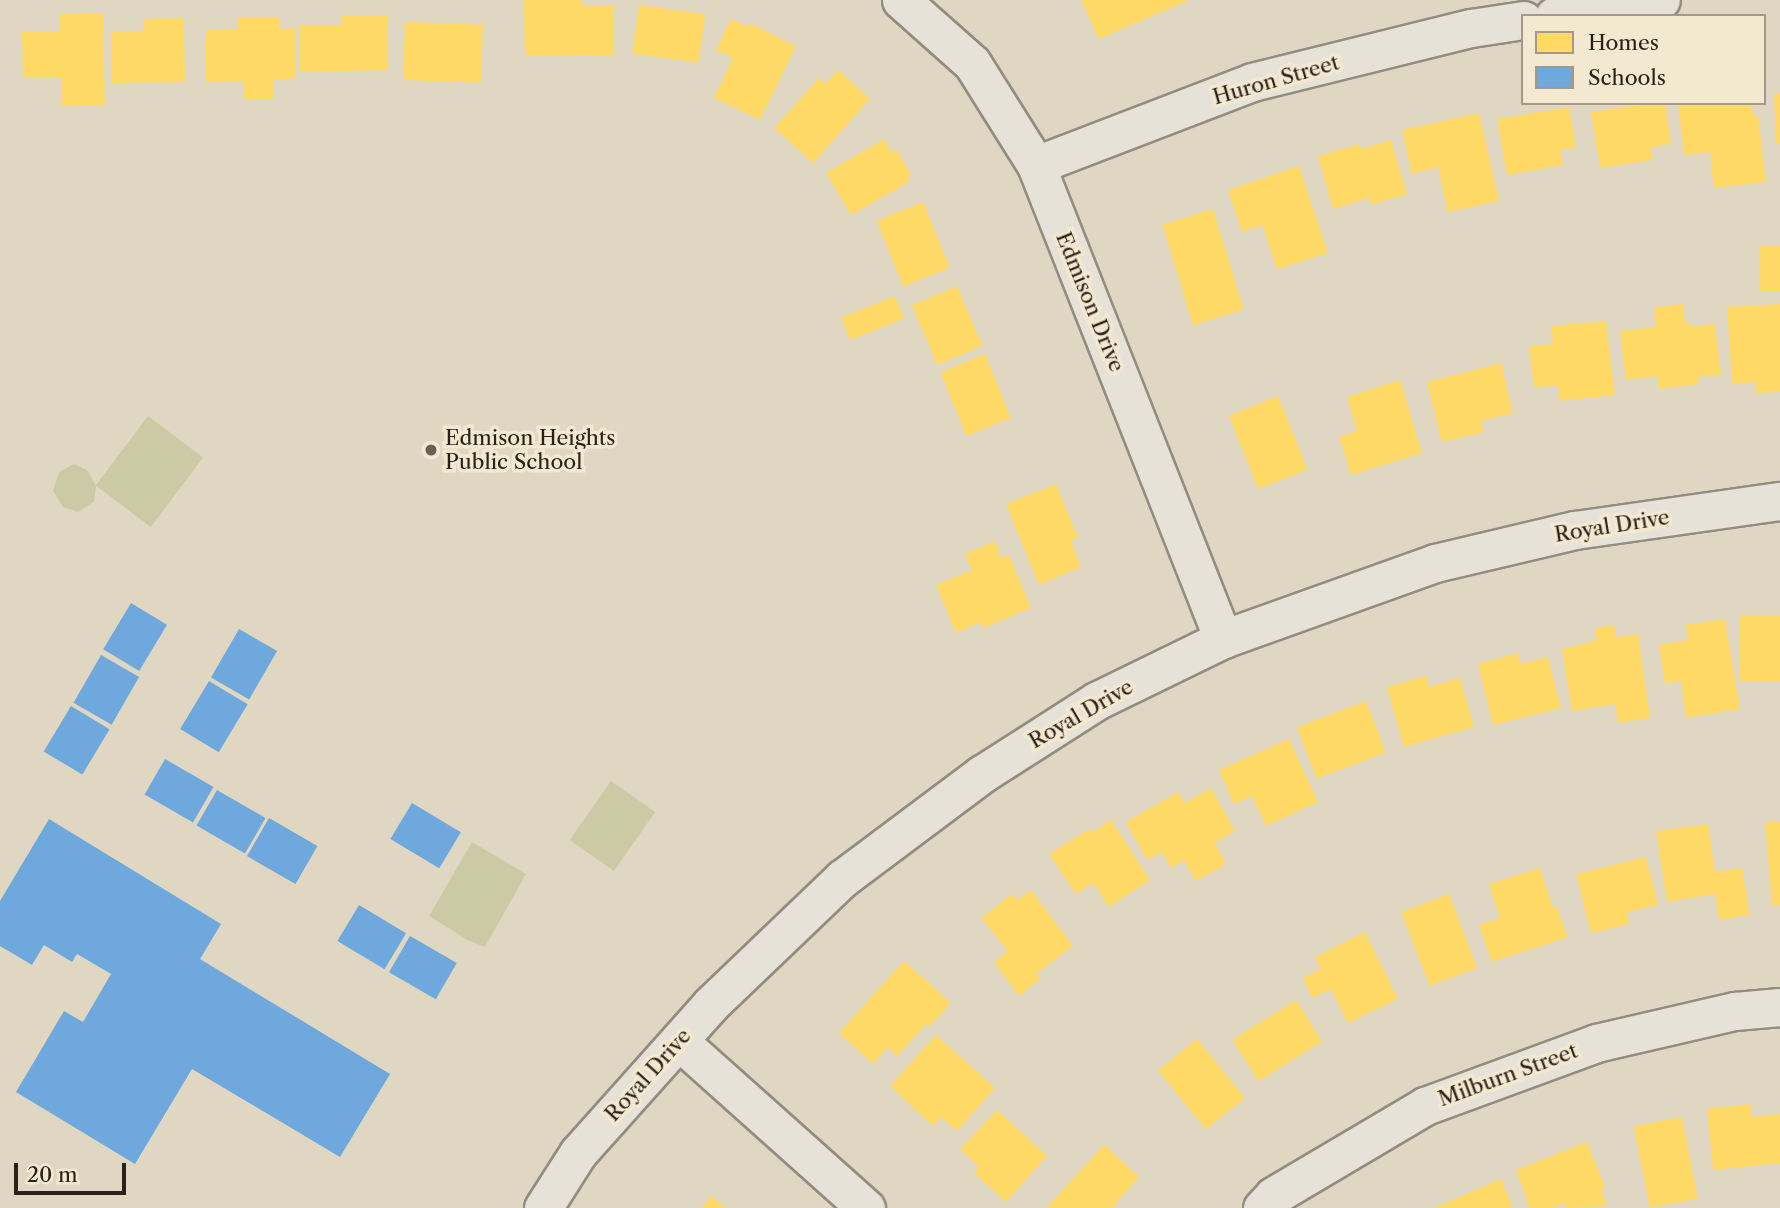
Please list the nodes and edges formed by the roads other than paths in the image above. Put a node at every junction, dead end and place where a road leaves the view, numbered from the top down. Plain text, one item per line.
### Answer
1 (901, 0) edge
2 (1661, 0) edge
3 (1567, 14) edge
4 (1521, 20) edge
5 (1036, 165) junction
6 (1780, 501) edge
7 (1223, 639) junction
8 (1780, 1007) edge
9 (679, 1041) junction
10 (543, 1208) edge
11 (866, 1208) edge
12 (1262, 1208) edge

1 - 5 street, Edmison Drive
2 - 3 street
4 - 5 street, Huron Street
5 - 7 street, Edmison Drive
6 - 7 street, Royal Drive
7 - 9 street, Royal Drive
8 - 12 street, Milburn Street
9 - 10 street, Royal Drive
9 - 11 street

